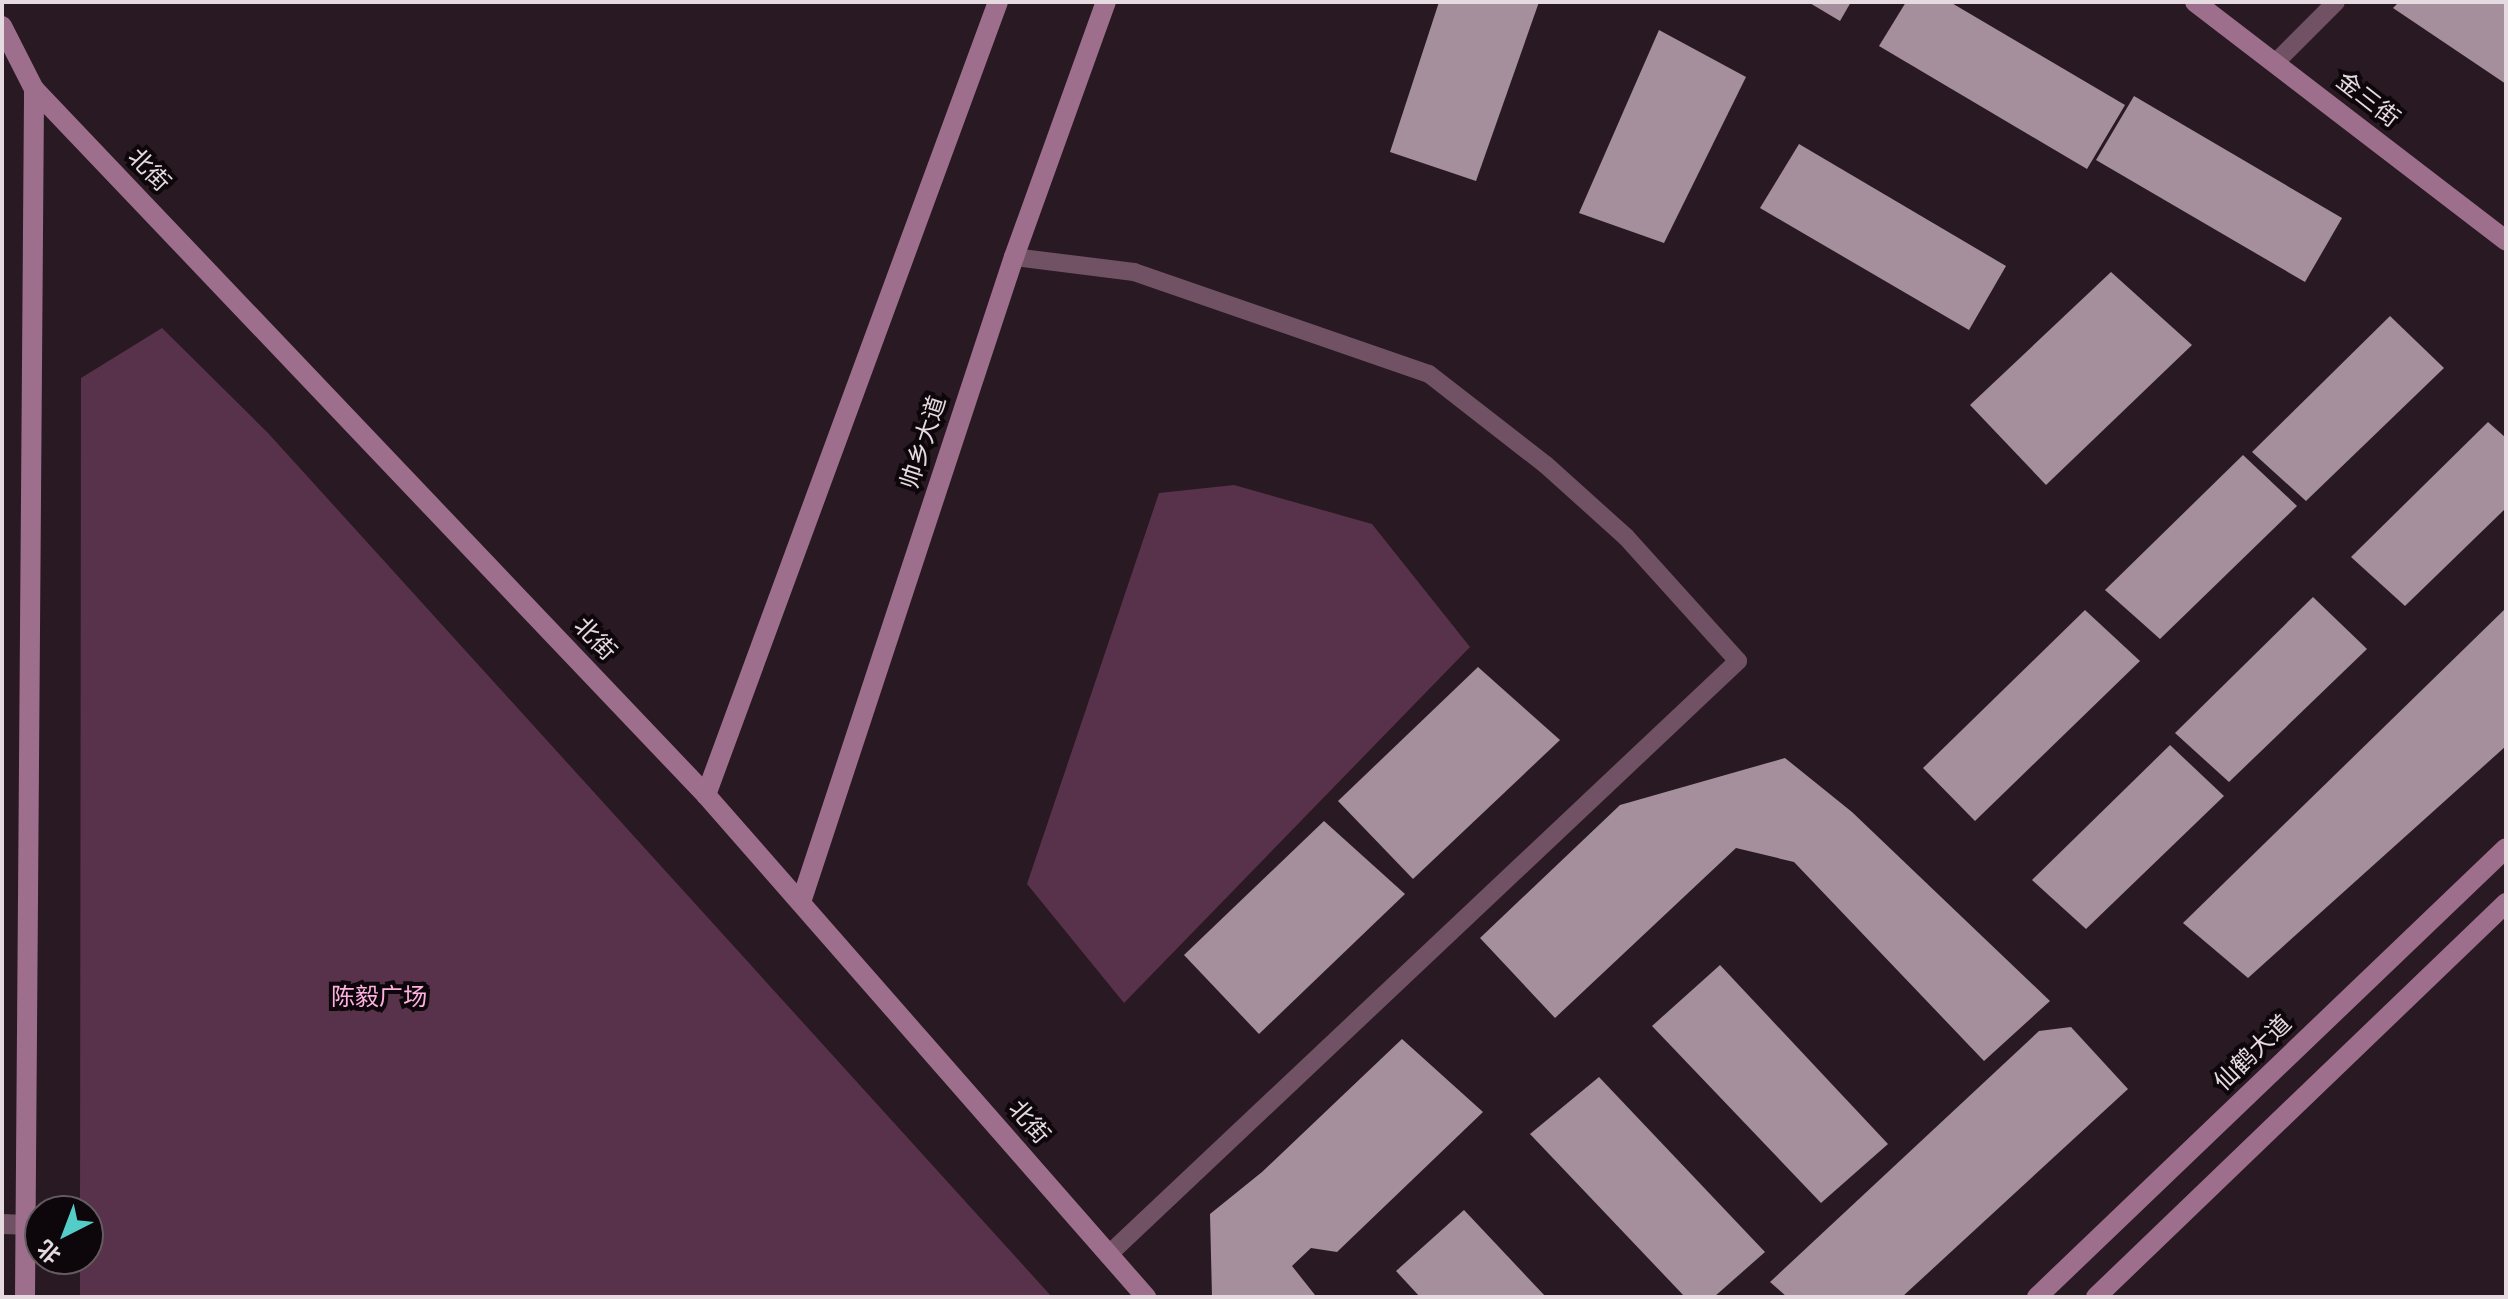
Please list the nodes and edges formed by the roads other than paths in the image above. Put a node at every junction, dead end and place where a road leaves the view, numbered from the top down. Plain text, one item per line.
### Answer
1 (998, 2) edge
2 (1106, 2) edge
3 (2195, 2) edge
4 (2336, 2) edge
5 (2, 26) edge
6 (2275, 63) junction
7 (34, 89) junction
8 (2506, 241) edge
9 (1014, 257) junction
10 (706, 795) junction
11 (2506, 848) edge
12 (801, 902) junction
13 (2506, 903) edge
14 (27, 1195) edge
15 (2, 1224) edge
16 (24, 1225) edge
17 (1108, 1255) junction
18 (26, 1275) edge
19 (25, 1297) edge
20 (1146, 1297) edge
21 (2037, 1297) edge
22 (2096, 1297) edge

1 - 10 main road
2 - 9 main road, 帅乡大道
3 - 6 main road, 金三街
4 - 6 lane
5 - 7 main road, 北街
6 - 8 main road, 金三街
7 - 10 main road, 北街
7 - 14 main road
9 - 12 main road, 帅乡大道
9 - 17 lane
10 - 12 main road, 北街
11 - 21 main road, 仙鹤大道
12 - 17 main road, 北街
13 - 22 main road
15 - 16 street
17 - 20 main road, 北街
18 - 19 main road

